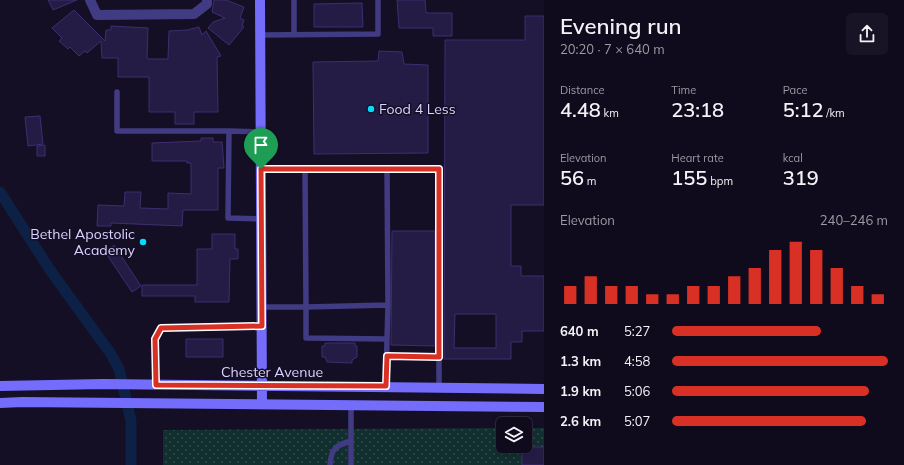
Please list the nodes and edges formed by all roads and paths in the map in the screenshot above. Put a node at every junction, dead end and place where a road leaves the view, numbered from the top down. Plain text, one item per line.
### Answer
1 (90, 0) edge
2 (207, 0) edge
3 (260, 0) edge
4 (294, 0) edge
5 (378, 0) edge
6 (294, 35) junction
7 (260, 36) junction
8 (117, 92) dead end
9 (229, 131) junction
10 (261, 132) junction
11 (261, 169) junction
12 (305, 169) junction
13 (387, 169) junction
14 (261, 219) junction
15 (388, 305) junction
16 (306, 306) junction
17 (262, 307) junction
18 (262, 326) junction
19 (387, 339) junction
20 (387, 356) junction
21 (439, 357) junction
22 (154, 385) junction
23 (0, 386) edge
24 (262, 386) junction
25 (386, 386) junction
26 (439, 387) junction
27 (544, 389) edge
28 (0, 404) edge
29 (262, 404) junction
30 (351, 405) junction
31 (544, 407) edge
32 (351, 441) junction
33 (330, 465) edge
34 (350, 465) edge

1 - 2 street
3 - 7 main road
4 - 6 lane
5 - 6 lane
6 - 7 lane
7 - 10 main road
8 - 9 lane
9 - 10 lane
9 - 14 lane
10 - 11 main road
11 - 12 lane
11 - 14 main road
12 - 13 lane
12 - 16 lane
13 - 15 lane
13 - 21 lane
14 - 17 main road
15 - 16 lane
15 - 19 lane
16 - 17 lane
16 - 19 lane
17 - 18 main road
18 - 22 lane
18 - 24 main road
19 - 20 lane
20 - 21 lane
20 - 25 lane
21 - 26 lane
22 - 23 main road, Chester Avenue
22 - 24 main road, Chester Avenue
24 - 25 main road, Chester Avenue
24 - 29 main road
25 - 26 main road, Chester Avenue
26 - 27 main road, Chester Avenue
28 - 29 main road
29 - 30 main road
30 - 31 main road
30 - 32 lane
32 - 33 lane
32 - 34 lane

